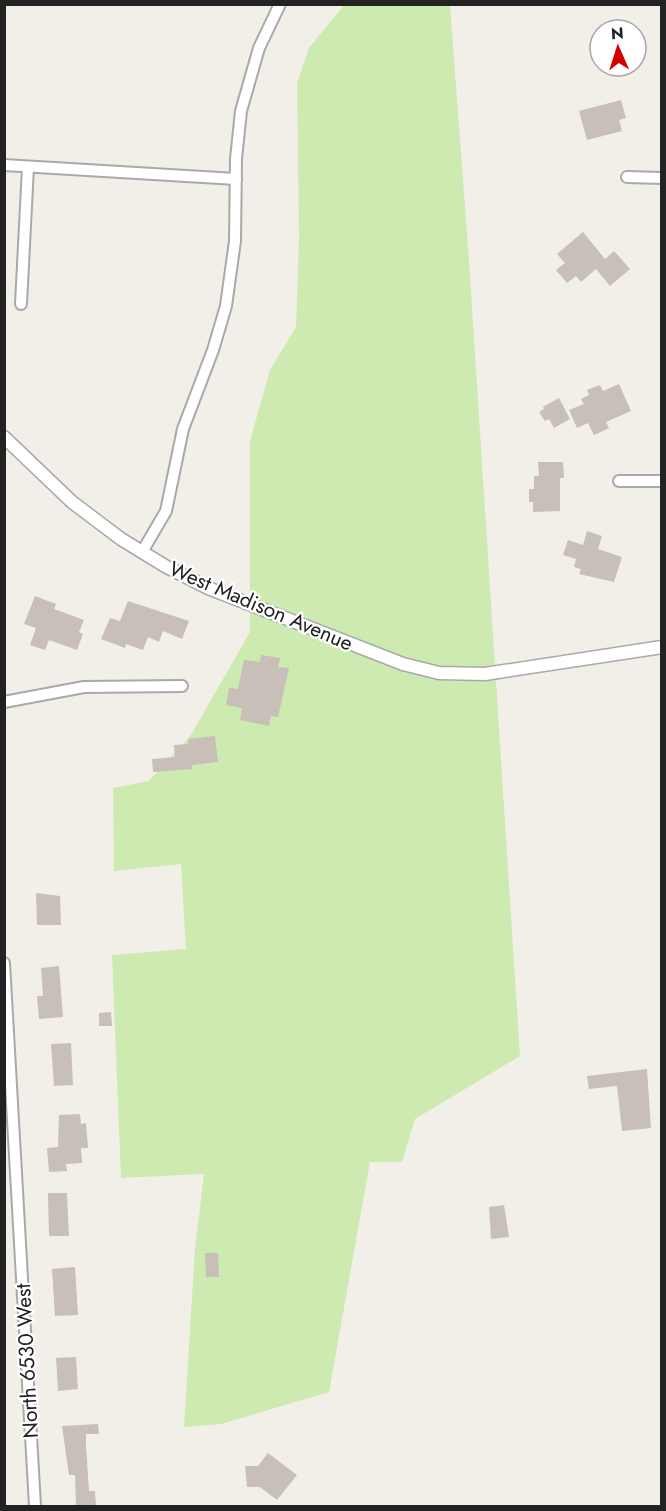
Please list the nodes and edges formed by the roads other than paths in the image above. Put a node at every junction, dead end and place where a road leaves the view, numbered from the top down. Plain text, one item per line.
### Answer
1 (280, 4) edge
2 (4, 165) edge
3 (28, 167) junction
4 (627, 177) dead end
5 (662, 178) edge
6 (236, 179) junction
7 (21, 304) dead end
8 (4, 437) edge
9 (619, 481) dead end
10 (662, 481) edge
11 (142, 552) junction
12 (662, 646) edge
13 (182, 686) dead end
14 (4, 702) edge
15 (4, 963) edge
16 (35, 1506) edge

1 - 6 street
2 - 3 street
3 - 6 street
3 - 7 street
4 - 5 street
6 - 11 street
8 - 11 street, West Madison Avenue
9 - 10 street
11 - 12 street, West Madison Avenue
13 - 14 street
15 - 16 street, North 6530 West

